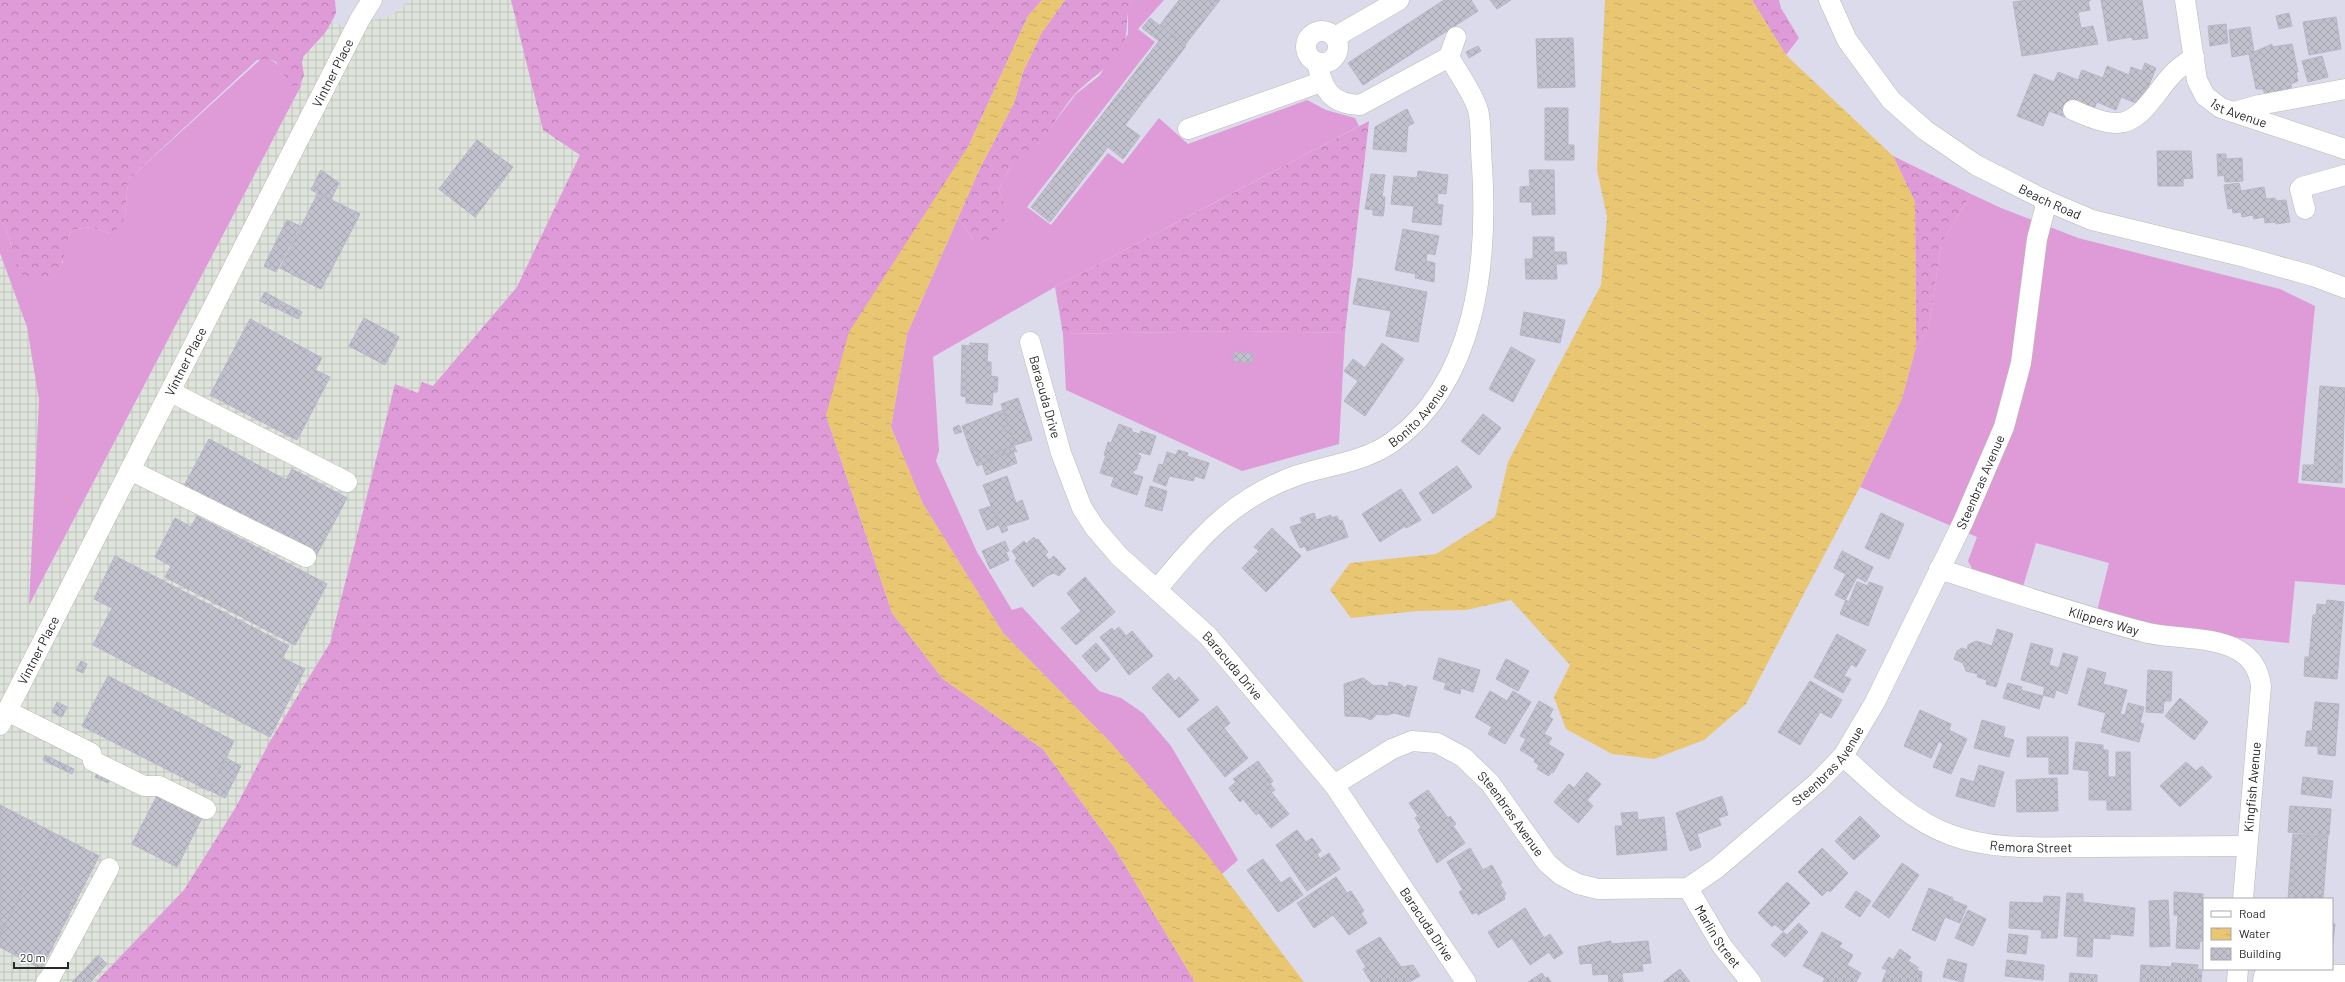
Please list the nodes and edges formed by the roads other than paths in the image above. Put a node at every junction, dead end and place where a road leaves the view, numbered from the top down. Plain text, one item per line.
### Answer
1 (372, 0) edge
2 (1399, 0) edge
3 (1814, 0) edge
4 (1829, 0) edge
5 (2185, 0) edge
6 (1335, 37) junction
7 (1456, 37) dead end
8 (1847, 40) junction
9 (1449, 57) junction
10 (2194, 57) junction
11 (1319, 73) junction
12 (2345, 89) edge
13 (2073, 110) dead end
14 (2234, 112) junction
15 (1188, 129) dead end
16 (2345, 149) edge
17 (2345, 174) edge
18 (2047, 201) junction
19 (2305, 209) dead end
20 (2345, 288) edge
21 (1030, 342) dead end
22 (171, 392) junction
23 (130, 470) junction
24 (347, 482) dead end
25 (306, 557) dead end
26 (1939, 569) junction
27 (1157, 589) junction
28 (2260, 676) joint
29 (3, 719) edge
30 (1843, 756) junction
31 (1334, 785) junction
32 (206, 809) dead end
33 (2247, 846) junction
34 (109, 868) dead end
35 (1688, 888) junction
36 (2243, 898) edge
37 (2238, 970) edge
38 (2345, 975) edge
39 (46, 982) edge
40 (1466, 982) edge
41 (1751, 982) edge
42 (2237, 982) edge
43 (2262, 982) edge

1 - 22 street, Vintner Place
2 - 6 street
3 - 8 street
4 - 8 street, Beach Road
5 - 10 street, 1st Avenue
6 - 11 street
6 - 11 street
7 - 9 street
8 - 18 street, Beach Road
9 - 11 street
9 - 27 street, Bonito Avenue
10 - 13 street
10 - 14 street, 1st Avenue
11 - 15 street
12 - 14 street
14 - 16 street, 1st Avenue
17 - 19 street
18 - 20 street, Beach Road
18 - 26 street, Steenbras Avenue
21 - 27 street, Baracuda Drive
22 - 23 street, Vintner Place
22 - 24 street
23 - 25 street
23 - 29 street, Vintner Place
26 - 28 street, Klippers Way
26 - 30 street, Steenbras Avenue
27 - 31 street, Baracuda Drive
28 - 33 street, Kingfish Avenue
29 - 32 street
30 - 33 street, Remora Street
30 - 35 street, Steenbras Avenue
31 - 35 street, Steenbras Avenue
31 - 40 street, Baracuda Drive
33 - 36 street, Kingfish Avenue
34 - 39 street
35 - 41 street, Marlin Street
37 - 42 street
38 - 43 street

